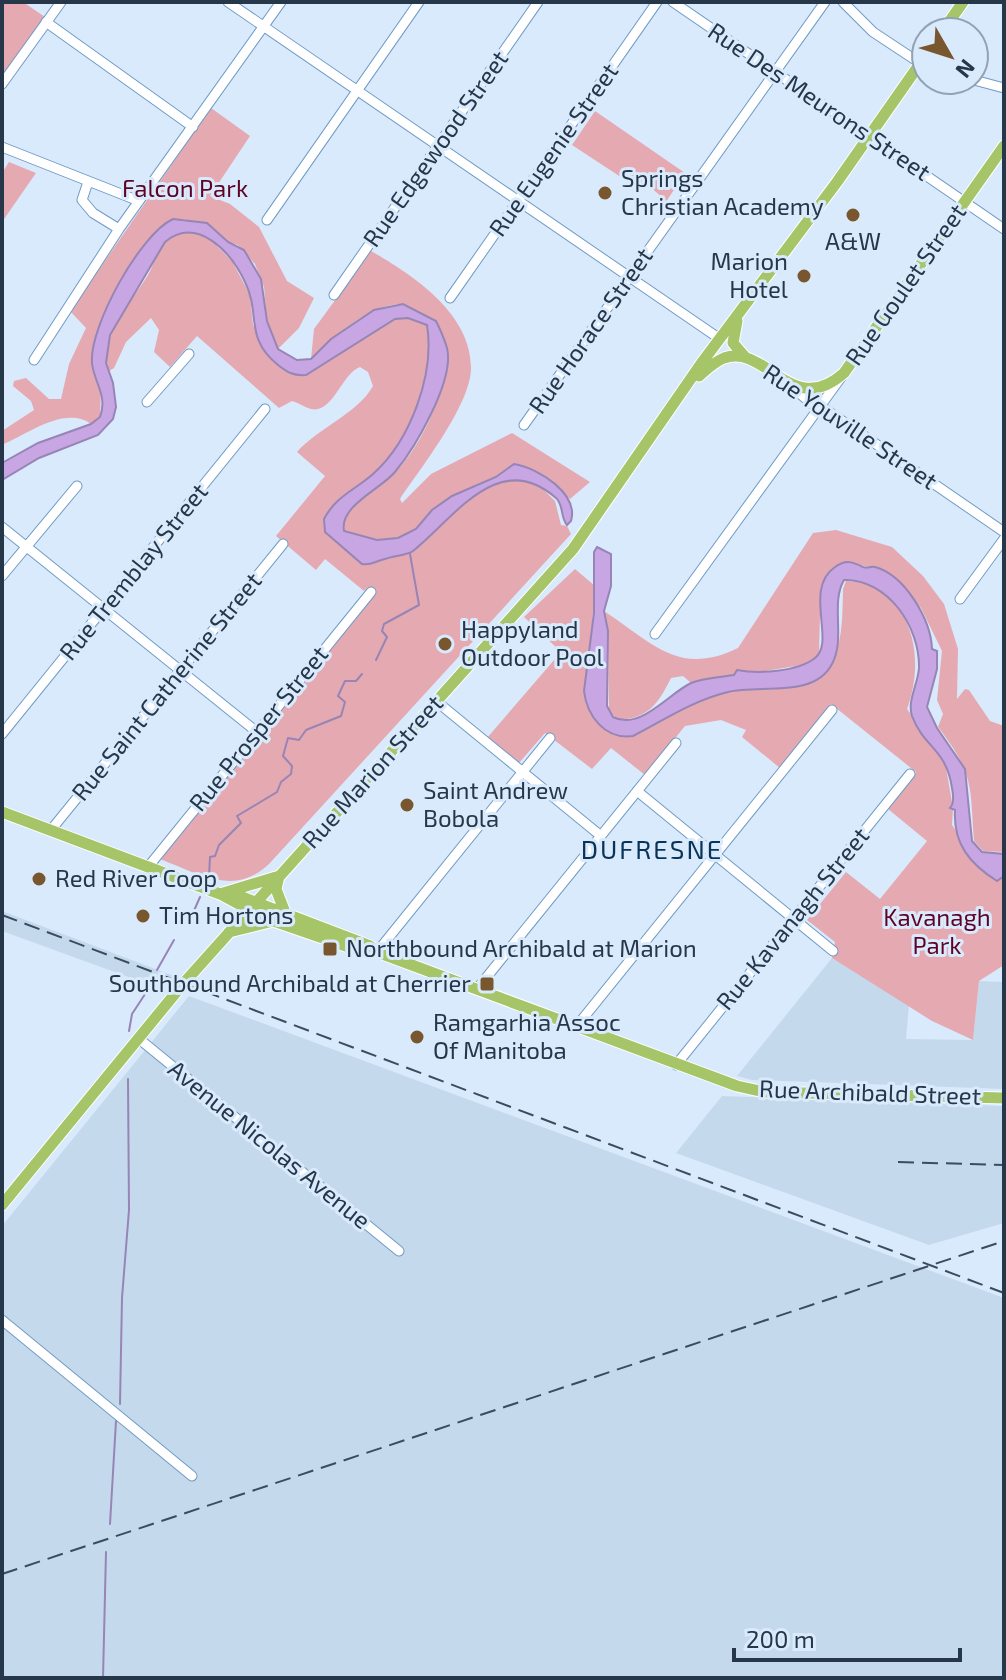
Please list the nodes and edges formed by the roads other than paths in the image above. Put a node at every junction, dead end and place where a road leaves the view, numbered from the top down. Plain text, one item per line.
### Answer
1 (61, 2) edge
2 (228, 2) edge
3 (281, 2) edge
4 (419, 2) edge
5 (538, 2) edge
6 (657, 2) edge
7 (673, 2) edge
8 (825, 2) edge
9 (843, 2) edge
10 (46, 22) junction
11 (264, 26) junction
12 (910, 54) edge
13 (775, 71) junction
14 (910, 81) edge
15 (2, 84) edge
16 (358, 90) junction
17 (193, 127) junction
18 (869, 137) junction
19 (439, 145) junction
20 (1004, 146) edge
21 (2, 147) edge
22 (88, 182) junction
23 (519, 199) junction
24 (139, 201) junction
25 (965, 202) junction
26 (267, 220) dead end
27 (119, 229) junction
28 (1004, 229) edge
29 (630, 276) junction
30 (334, 295) dead end
31 (450, 298) dead end
32 (738, 317) junction
33 (720, 339) junction
34 (189, 354) dead end
35 (747, 359) junction
36 (34, 360) dead end
37 (844, 373) junction
38 (692, 381) junction
39 (788, 382) junction
40 (147, 402) dead end
41 (819, 406) junction
42 (265, 409) dead end
43 (524, 425) dead end
44 (77, 486) dead end
45 (2, 527) edge
46 (1004, 532) edge
47 (1004, 539) edge
48 (283, 544) dead end
49 (26, 546) junction
50 (2, 576) edge
51 (371, 592) dead end
52 (960, 599) dead end
53 (104, 609) junction
54 (655, 634) dead end
55 (181, 671) junction
56 (436, 701) junction
57 (832, 710) dead end
58 (257, 732) junction
59 (2, 734) edge
60 (550, 738) dead end
61 (676, 743) dead end
62 (522, 772) junction
63 (910, 774) dead end
64 (637, 791) junction
65 (2, 812) edge
66 (51, 830) junction
67 (601, 836) junction
68 (716, 855) junction
69 (148, 867) junction
70 (279, 876) junction
71 (222, 894) junction
72 (251, 906) junction
73 (286, 915) junction
74 (793, 919) junction
75 (273, 921) junction
76 (228, 932) junction
77 (833, 951) dead end
78 (377, 952) junction
79 (477, 989) junction
80 (576, 1027) junction
81 (138, 1038) junction
82 (676, 1065) junction
83 (1004, 1098) edge
84 (2, 1205) edge
85 (399, 1251) dead end
86 (2, 1320) edge
87 (192, 1476) dead end

1 - 10 street
2 - 11 street
3 - 11 street
4 - 16 street
5 - 19 street, Rue Edgewood Street
6 - 23 street, Rue Eugenie Street
7 - 13 street, Rue Des Meurons Street
8 - 13 street, Rue Horace Street
9 - 12 street
10 - 15 street
10 - 17 street
11 - 16 street
11 - 17 street
13 - 18 street, Rue Des Meurons Street
13 - 29 street, Rue Horace Street
14 - 18 main road, Rue Marion Street
16 - 19 street
16 - 26 street
17 - 24 street
18 - 25 street, Rue Des Meurons Street
18 - 32 main road, Rue Marion Street
19 - 23 street
19 - 30 street, Rue Edgewood Street
20 - 25 main road, Rue Goulet Street
21 - 22 street
22 - 24 street
22 - 27 street
23 - 29 street
23 - 31 street, Rue Eugenie Street
24 - 27 street
25 - 28 street, Rue Des Meurons Street
25 - 37 main road, Rue Goulet Street
27 - 36 street
29 - 33 street
29 - 43 street, Rue Horace Street
32 - 33 main road, Rue Marion Street
32 - 35 main road
33 - 38 main road, Rue Marion Street
34 - 40 street
35 - 38 main road, Rue Youville Street
35 - 39 main road, Rue Youville Street
37 - 39 main road, Rue Goulet Street
37 - 41 street
38 - 56 main road, Rue Marion Street
39 - 41 street, Rue Youville Street
41 - 46 street, Rue Youville Street
41 - 54 street
42 - 53 street, Rue Tremblay Street
44 - 49 street
45 - 49 street
47 - 52 street
48 - 55 street, Rue Saint Catherine Street
49 - 50 street
49 - 53 street
51 - 58 street, Rue Prosper Street
53 - 55 street
53 - 59 street, Rue Tremblay Street
55 - 58 street
55 - 66 street, Rue Saint Catherine Street
56 - 62 street
56 - 70 main road, Rue Marion Street
57 - 68 street
58 - 69 street, Rue Prosper Street
60 - 62 street
61 - 64 street
62 - 67 street
62 - 78 street
63 - 74 street, Rue Kavanagh Street
64 - 67 street
64 - 68 street
65 - 66 main road, Rue Archibald Street
66 - 69 main road, Rue Archibald Street
67 - 79 street
68 - 74 street
68 - 80 street
69 - 71 main road, Rue Archibald Street
70 - 71 main road
70 - 72 main road, Rue Marion Street
70 - 73 main road
71 - 72 main road, Rue Archibald Street
71 - 76 main road
72 - 73 main road, Rue Archibald Street
72 - 75 main road, Rue Archibald Street
72 - 76 main road, Rue Marion Street
73 - 78 main road, Rue Archibald Street
74 - 77 street
74 - 82 street, Rue Kavanagh Street
75 - 76 main road
75 - 78 main road, Rue Archibald Street
76 - 81 main road, Rue Marion Street
78 - 79 main road, Rue Archibald Street
79 - 80 main road, Rue Archibald Street
80 - 82 main road, Rue Archibald Street
81 - 84 main road, Rue Marion Street
81 - 85 street, Avenue Nicolas Avenue
82 - 83 main road, Rue Archibald Street
86 - 87 street

